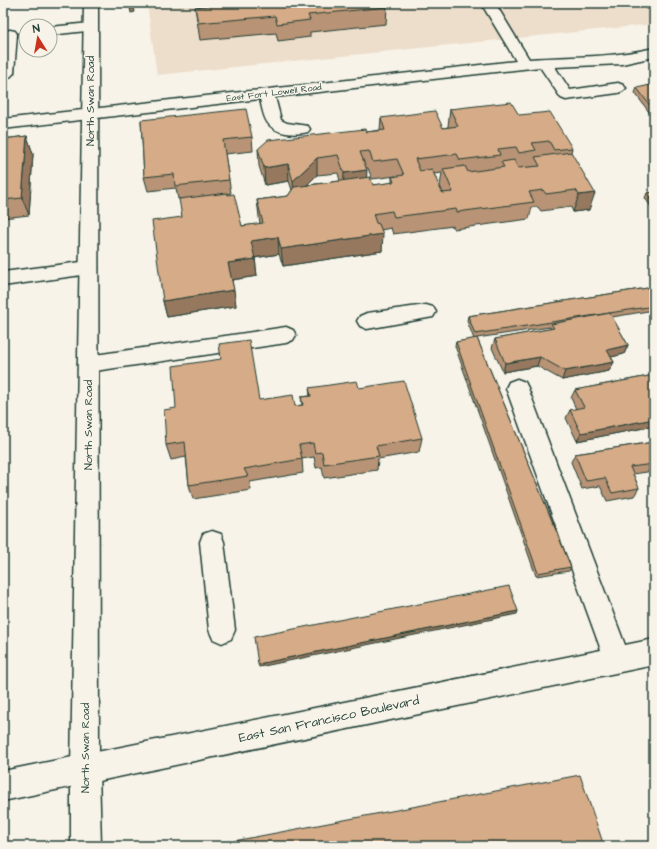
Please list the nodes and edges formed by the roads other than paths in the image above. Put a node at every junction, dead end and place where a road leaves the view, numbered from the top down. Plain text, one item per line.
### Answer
1 (91, 3) edge
2 (488, 3) edge
3 (90, 27) junction
4 (58, 30) edge
5 (18, 33) edge
6 (7, 34) edge
7 (654, 50) edge
8 (544, 62) junction
9 (525, 64) junction
10 (3, 76) edge
11 (618, 88) dead end
12 (267, 94) junction
13 (90, 114) junction
14 (3, 124) edge
15 (302, 129) dead end
16 (89, 268) junction
17 (3, 279) edge
18 (426, 312) dead end
19 (368, 321) dead end
20 (286, 335) dead end
21 (88, 364) junction
22 (517, 388) dead end
23 (212, 542) dead end
24 (222, 630) dead end
25 (654, 652) edge
26 (618, 660) junction
27 (85, 770) junction
28 (3, 786) edge
29 (86, 846) edge

1 - 3 street, North Swan Road
2 - 9 street
3 - 4 street
3 - 13 street, North Swan Road
5 - 6 street
6 - 10 street
7 - 8 street, East Fort Lowell Road
8 - 9 street, East Fort Lowell Road
8 - 11 street
9 - 12 street, East Fort Lowell Road
12 - 13 street, East Fort Lowell Road
12 - 15 street
13 - 14 street, East Fort Lowell Road
13 - 16 street, North Swan Road
16 - 17 street
16 - 21 street, North Swan Road
18 - 19 street
20 - 21 street
21 - 27 street, North Swan Road
22 - 26 street
23 - 24 street
25 - 26 street, East San Francisco Boulevard
26 - 27 street, East San Francisco Boulevard
27 - 28 street, East San Francisco Boulevard
27 - 29 street, North Swan Road

